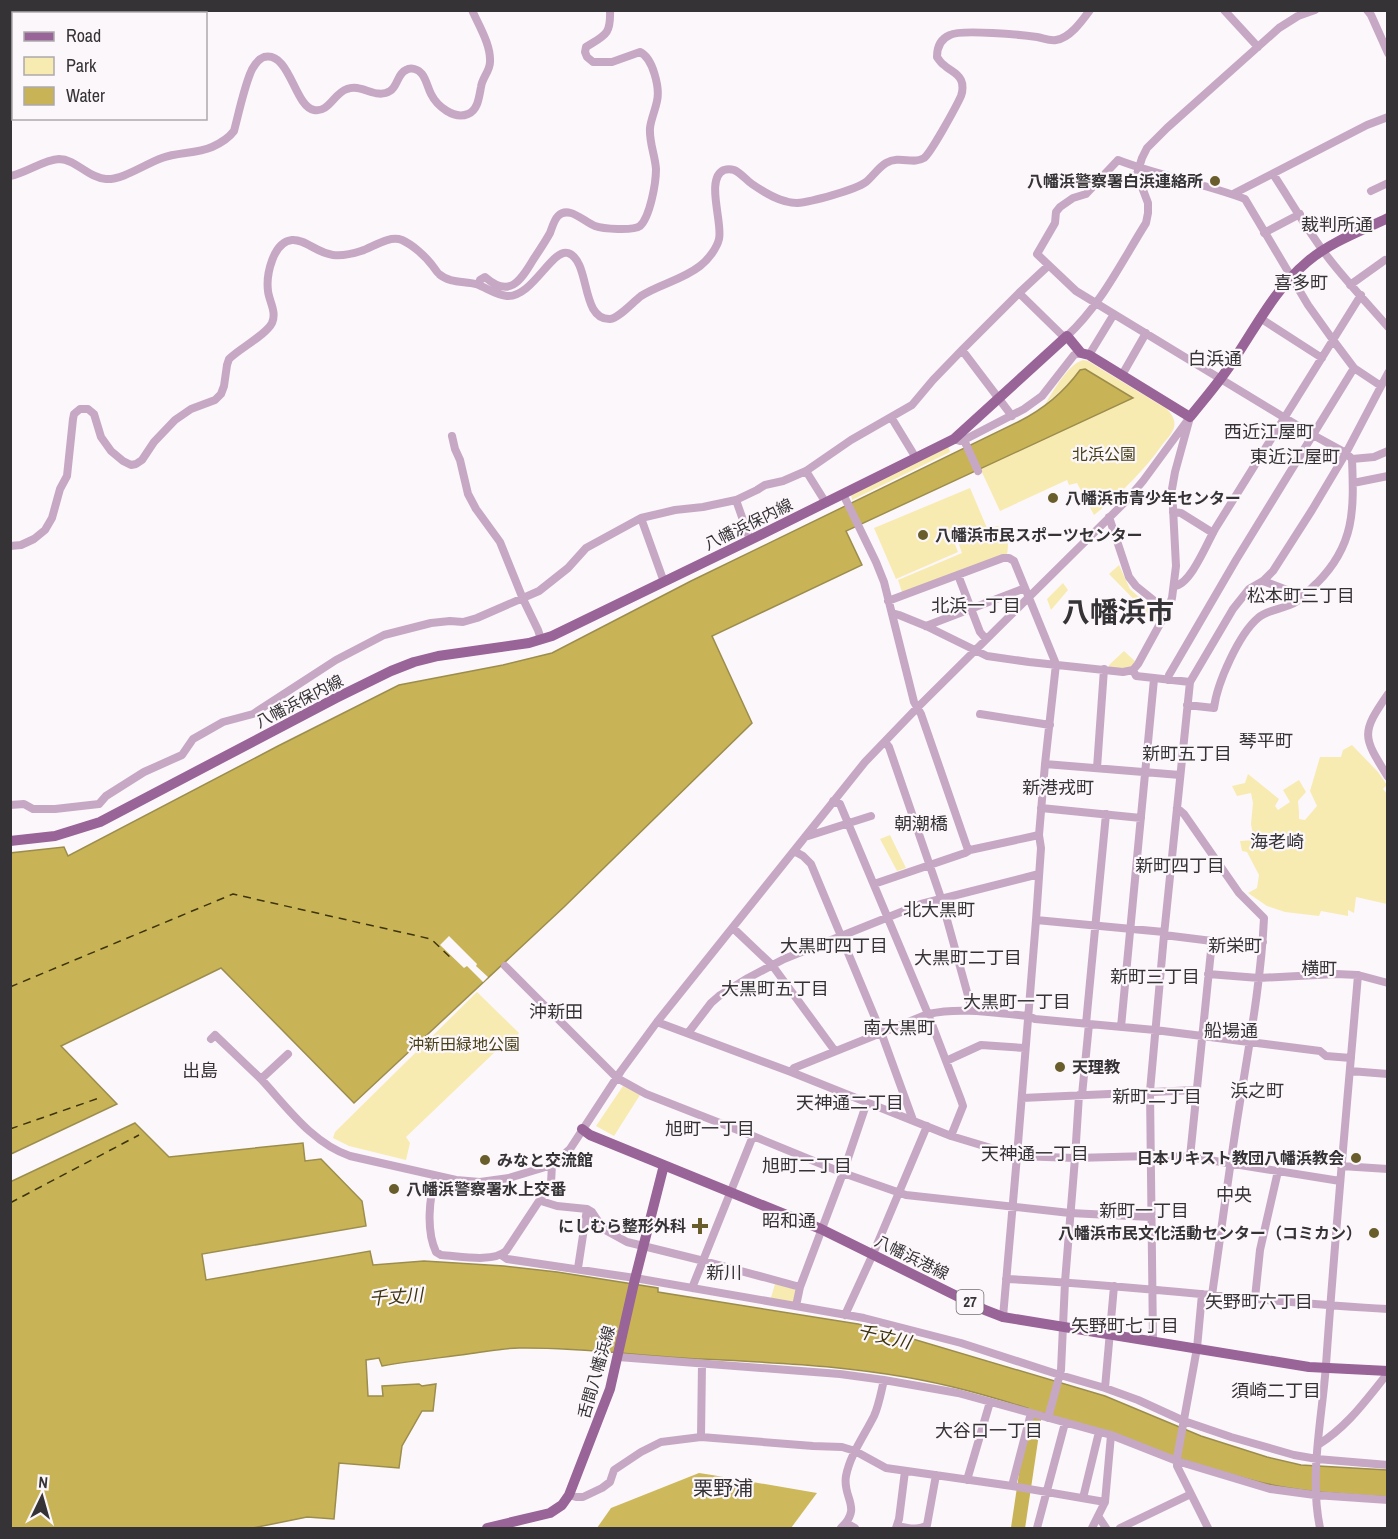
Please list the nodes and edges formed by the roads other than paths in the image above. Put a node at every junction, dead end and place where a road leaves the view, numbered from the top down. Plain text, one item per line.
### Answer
1 (472, 10) edge
2 (610, 10) edge
3 (1090, 10) edge
4 (1224, 10) edge
5 (1315, 10) edge
6 (1367, 10) edge
7 (1296, 13) edge
8 (1258, 47) junction
9 (1388, 53) edge
10 (1388, 117) edge
11 (1139, 168) junction
12 (1274, 174) junction
13 (10, 176) edge
14 (1388, 183) edge
15 (1371, 191) dead end
16 (1233, 194) junction
17 (1300, 214) junction
18 (1388, 218) edge
19 (1264, 233) junction
20 (1323, 250) junction
21 (1385, 260) dead end
22 (1048, 266) junction
23 (1292, 276) junction
24 (478, 285) junction
25 (1350, 285) junction
26 (1019, 293) junction
27 (1361, 295) junction
28 (1096, 303) junction
29 (1114, 314) junction
30 (1260, 318) junction
31 (1388, 327) edge
32 (1146, 333) junction
33 (1066, 337) junction
34 (1333, 340) junction
35 (962, 350) junction
36 (1085, 354) junction
37 (1322, 358) junction
38 (1354, 368) junction
39 (1388, 373) edge
40 (1122, 375) junction
41 (1221, 378) junction
42 (1381, 386) junction
43 (998, 399) junction
44 (1012, 416) junction
45 (891, 417) junction
46 (1190, 417) junction
47 (1286, 417) junction
48 (1313, 435) junction
49 (452, 436) dead end
50 (961, 442) junction
51 (1388, 451) edge
52 (1349, 456) junction
53 (916, 458) junction
54 (806, 471) junction
55 (978, 471) dead end
56 (1388, 476) edge
57 (1353, 483) junction
58 (845, 499) junction
59 (736, 500) junction
60 (826, 502) junction
61 (1173, 512) junction
62 (641, 518) junction
63 (1109, 518) junction
64 (1213, 533) junction
65 (750, 540) junction
66 (10, 546) edge
67 (958, 575) junction
68 (1263, 580) junction
69 (664, 582) junction
70 (1174, 586) junction
71 (1025, 588) junction
72 (1304, 596) junction
73 (1029, 597) junction
74 (523, 599) junction
75 (888, 601) junction
76 (971, 609) junction
77 (1167, 611) junction
78 (892, 614) junction
79 (926, 626) junction
80 (541, 639) junction
81 (986, 639) junction
82 (976, 650) junction
83 (1056, 664) junction
84 (1104, 669) junction
85 (1132, 670) junction
86 (1154, 679) junction
87 (1168, 680) junction
88 (1190, 682) junction
89 (1388, 694) edge
90 (1187, 705) junction
91 (917, 708) junction
92 (980, 714) dead end
93 (1050, 725) junction
94 (885, 742) junction
95 (1045, 764) junction
96 (1097, 768) junction
97 (1145, 773) junction
98 (1180, 776) junction
99 (1388, 777) edge
100 (833, 801) junction
101 (10, 805) edge
102 (1041, 808) junction
103 (1177, 808) junction
104 (1106, 814) junction
105 (871, 816) dead end
106 (1142, 818) junction
107 (849, 823) junction
108 (1039, 835) junction
109 (805, 838) junction
110 (10, 841) edge
111 (970, 850) junction
112 (794, 851) junction
113 (930, 865) junction
114 (1039, 874) junction
115 (874, 884) junction
116 (941, 898) junction
117 (888, 918) junction
118 (1036, 920) junction
119 (1095, 926) junction
120 (733, 927) junction
121 (1131, 929) junction
122 (1164, 934) junction
123 (842, 937) junction
124 (1212, 941) junction
125 (1263, 942) junction
126 (772, 965) junction
127 (505, 966) dead end
128 (1208, 974) junction
129 (1358, 975) junction
130 (1259, 978) junction
131 (1388, 983) edge
132 (972, 1010) junction
133 (928, 1014) junction
134 (1028, 1016) junction
135 (657, 1022) junction
136 (1088, 1024) junction
137 (1121, 1027) junction
138 (1155, 1030) junction
139 (881, 1032) junction
140 (688, 1033) junction
141 (1202, 1035) junction
142 (211, 1039) dead end
143 (1251, 1043) junction
144 (1025, 1048) junction
145 (835, 1051) junction
146 (288, 1054) dead end
147 (1351, 1058) junction
148 (946, 1061) junction
149 (1350, 1071) junction
150 (791, 1072) junction
151 (1388, 1074) edge
152 (617, 1078) junction
153 (261, 1079) junction
154 (1196, 1090) junction
155 (1150, 1091) junction
156 (1081, 1095) junction
157 (1022, 1098) junction
158 (867, 1102) junction
159 (914, 1120) junction
160 (927, 1126) junction
161 (582, 1129) junction
162 (753, 1136) junction
163 (951, 1136) junction
164 (1017, 1156) junction
165 (1150, 1156) junction
166 (1190, 1157) junction
167 (1075, 1158) junction
168 (1230, 1163) junction
169 (552, 1165) junction
170 (664, 1165) junction
171 (1341, 1166) junction
172 (1388, 1169) edge
173 (1278, 1171) junction
174 (843, 1173) junction
175 (436, 1176) junction
176 (1340, 1181) junction
177 (730, 1192) junction
178 (900, 1193) junction
179 (541, 1201) junction
180 (1013, 1208) junction
181 (587, 1209) junction
182 (1070, 1213) junction
183 (1151, 1217) junction
184 (821, 1229) junction
185 (644, 1246) junction
186 (873, 1254) junction
187 (501, 1255) junction
188 (704, 1261) junction
189 (578, 1268) junction
190 (1006, 1279) junction
191 (635, 1280) junction
192 (1065, 1282) junction
193 (1114, 1286) junction
194 (800, 1287) junction
195 (692, 1288) junction
196 (1152, 1290) junction
197 (1202, 1294) junction
198 (1212, 1295) junction
199 (1255, 1298) junction
200 (796, 1306) junction
201 (1330, 1306) junction
202 (1388, 1309) edge
203 (845, 1315) junction
204 (1003, 1317) junction
205 (1063, 1327) junction
206 (1110, 1334) junction
207 (1153, 1341) junction
208 (1197, 1348) junction
209 (618, 1356) junction
210 (702, 1364) junction
211 (1326, 1369) junction
212 (1388, 1372) edge
213 (1060, 1377) junction
214 (884, 1380) junction
215 (1105, 1388) junction
216 (990, 1402) junction
217 (1031, 1413) junction
218 (1049, 1417) junction
219 (1184, 1422) junction
220 (1065, 1423) junction
221 (1099, 1432) junction
222 (1111, 1436) junction
223 (701, 1437) junction
224 (1318, 1445) junction
225 (855, 1451) junction
226 (1177, 1459) junction
227 (1317, 1461) junction
228 (1388, 1465) edge
229 (905, 1471) junction
230 (936, 1475) junction
231 (967, 1480) junction
232 (1012, 1486) junction
233 (1046, 1492) junction
234 (1316, 1493) junction
235 (1191, 1494) junction
236 (569, 1495) junction
237 (1083, 1498) junction
238 (1388, 1500) edge
239 (1105, 1502) junction
240 (1098, 1516) junction
241 (844, 1526) edge
242 (487, 1528) edge
243 (855, 1528) edge
244 (896, 1528) edge
245 (1037, 1528) edge
246 (1092, 1528) edge
247 (1106, 1528) edge
248 (1120, 1528) edge
249 (1208, 1528) edge
250 (1320, 1528) edge

1 - 13 street
2 - 24 street
3 - 24 street
4 - 8 street
5 - 7 street
6 - 9 street
7 - 8 street
8 - 11 street
10 - 12 street
11 - 16 street
11 - 22 street
11 - 28 street
12 - 16 street
12 - 17 street
14 - 15 street
16 - 19 street
17 - 19 street
17 - 20 street
18 - 20 main road
19 - 23 street
20 - 23 main road
20 - 25 street
21 - 25 street
22 - 26 street
22 - 28 street
23 - 30 main road
23 - 34 street
24 - 66 street
25 - 27 street
26 - 33 street
26 - 35 street
27 - 31 street
27 - 34 street
28 - 29 street
28 - 33 street
29 - 32 street
29 - 36 street
30 - 37 street
30 - 41 main road
32 - 40 street
32 - 41 street
33 - 36 main road
33 - 43 main road, 八幡浜保内線
34 - 37 street
34 - 38 street
35 - 43 street
35 - 45 street
36 - 40 main road
36 - 44 street
37 - 47 street
38 - 42 street
38 - 48 street
39 - 42 street
40 - 46 main road
41 - 46 main road
41 - 47 street
42 - 52 street
43 - 44 street
43 - 50 main road, 八幡浜保内線
44 - 50 street
45 - 53 street
45 - 54 street
46 - 61 street
46 - 63 street
47 - 48 street
47 - 64 street
48 - 52 street
48 - 87 street
49 - 74 street
50 - 53 main road, 八幡浜保内線
50 - 55 street
51 - 52 street
52 - 57 street
52 - 68 street
53 - 58 main road, 八幡浜保内線
54 - 59 street
54 - 60 street
56 - 57 street
57 - 72 street
58 - 60 main road, 八幡浜保内線
58 - 75 street
59 - 62 street
59 - 65 street
60 - 65 main road, 八幡浜保内線
61 - 64 street
61 - 70 street
62 - 69 street
62 - 74 street
63 - 73 street
63 - 77 street
64 - 70 street
65 - 69 main road, 八幡浜保内線
67 - 71 street
67 - 75 street
67 - 76 street
68 - 72 street
68 - 88 street
69 - 80 main road, 八幡浜保内線
70 - 77 street
71 - 73 street
71 - 76 street
72 - 90 street
73 - 81 street
73 - 83 street
74 - 80 street
74 - 101 street
75 - 78 street
76 - 79 street
76 - 81 street
77 - 85 street
78 - 79 street
78 - 91 street
79 - 82 street
80 - 110 main road, 八幡浜保内線
81 - 82 street
82 - 83 street
82 - 91 street
83 - 84 street
83 - 93 street
84 - 85 street
84 - 96 street
85 - 86 street
86 - 87 street
86 - 97 street
87 - 88 street
88 - 90 street
89 - 99 street
90 - 98 street
91 - 94 street
91 - 111 street
92 - 93 street
93 - 95 street
94 - 100 street
94 - 113 street
95 - 96 street
95 - 102 street
96 - 97 street
97 - 98 street
97 - 106 street
98 - 103 street
100 - 107 street
100 - 109 street
102 - 104 street
102 - 108 street
103 - 122 street
103 - 125 street
104 - 106 street
104 - 119 street
105 - 107 street
106 - 121 street
107 - 109 street
107 - 115 street
108 - 111 street
108 - 114 street
109 - 112 street
111 - 113 street
112 - 120 street
112 - 123 street
113 - 115 street
113 - 116 street
114 - 116 street
114 - 118 street
115 - 117 street
116 - 117 street
116 - 132 street
117 - 123 street
117 - 133 street
118 - 119 street
118 - 134 street
119 - 121 street
119 - 136 street
120 - 126 street
120 - 135 street
121 - 122 street
121 - 137 street
122 - 124 street
122 - 138 street
123 - 126 street
123 - 139 street
124 - 125 street
124 - 128 street
125 - 130 street
126 - 140 street
126 - 145 street
127 - 152 street
128 - 130 street
128 - 141 street
129 - 130 street
129 - 131 street
129 - 147 street
130 - 143 street
132 - 133 street
132 - 134 street
133 - 139 street
133 - 148 street
134 - 136 street
134 - 144 street
135 - 140 street
135 - 152 street
136 - 137 street
136 - 156 street
137 - 138 street
138 - 141 street
138 - 155 street
139 - 145 street
139 - 159 street
140 - 150 street
141 - 143 street
141 - 154 street
142 - 153 street
143 - 147 street
143 - 168 street
144 - 148 street
144 - 157 street
145 - 150 street
146 - 153 street
147 - 149 street
148 - 163 street
149 - 151 street
149 - 171 street
150 - 158 street
152 - 161 street
152 - 162 street
153 - 175 street
154 - 155 street
154 - 166 street
155 - 156 street
155 - 165 street
156 - 157 street
156 - 167 street
157 - 164 street
158 - 159 street
158 - 174 street
159 - 160 street
160 - 163 street
160 - 178 street
161 - 169 street
161 - 170 main road, 八幡浜港線 / 27
162 - 174 street
162 - 177 street
163 - 164 street
164 - 167 street
164 - 180 street
165 - 166 street
165 - 167 street
165 - 183 street
166 - 168 street
167 - 182 street
168 - 173 street
168 - 198 street
169 - 175 street
169 - 179 street
170 - 177 main road, 八幡浜港線 / 27
170 - 185 main road, 舌間八幡浜線
171 - 172 street
171 - 176 street
173 - 176 street
173 - 199 street
174 - 178 street
174 - 184 street
175 - 187 street
176 - 201 street
177 - 184 main road, 八幡浜港線 / 27
177 - 188 street
178 - 180 street
178 - 186 street
179 - 181 street
179 - 187 street
180 - 182 street
180 - 190 street
181 - 185 street
181 - 189 street
182 - 183 street
182 - 192 street
183 - 196 street
184 - 186 main road, 八幡浜港線 / 27
184 - 194 street
185 - 188 street
185 - 191 main road, 舌間八幡浜線
186 - 203 street
186 - 204 main road, 八幡浜港線 / 27
187 - 189 street
188 - 194 street
188 - 195 street
189 - 191 street
190 - 192 street
190 - 204 street
191 - 195 street
191 - 209 main road, 舌間八幡浜線
192 - 193 street
192 - 205 street
193 - 196 street
193 - 206 street
194 - 200 street
195 - 200 street
196 - 197 street
196 - 207 street
197 - 198 street
197 - 208 street
198 - 199 street
199 - 201 street
200 - 203 street
201 - 202 street
201 - 211 street
203 - 213 street
204 - 205 main road, 八幡浜港線 / 27
205 - 206 main road, 八幡浜港線 / 27
205 - 213 street
206 - 207 main road, 八幡浜港線 / 27
206 - 215 street
207 - 208 main road, 八幡浜港線 / 27
208 - 211 main road, 八幡浜港線 / 27
208 - 219 street
209 - 210 street
209 - 236 main road, 舌間八幡浜線
210 - 214 street
210 - 223 street
211 - 212 main road, 八幡浜港線 / 27
211 - 224 street
212 - 224 street
213 - 215 street
213 - 218 street
214 - 216 street
214 - 225 street
215 - 219 street
216 - 217 street
216 - 231 street
217 - 218 street
217 - 232 street
218 - 220 street
219 - 226 street
219 - 227 street
220 - 221 street
220 - 233 street
221 - 222 street
221 - 237 street
222 - 226 street
222 - 239 street
223 - 225 street
223 - 236 street
224 - 227 street
225 - 229 street
225 - 241 street
226 - 234 street
226 - 235 street
227 - 228 street
227 - 234 street
229 - 230 street
229 - 244 street
230 - 231 street
230 - 244 street
231 - 232 street
232 - 233 street
233 - 237 street
233 - 245 street
234 - 238 street
234 - 250 street
235 - 248 street
235 - 249 street
236 - 242 main road, 舌間八幡浜線
237 - 239 street
239 - 240 street
240 - 246 street
240 - 247 street
241 - 243 street

